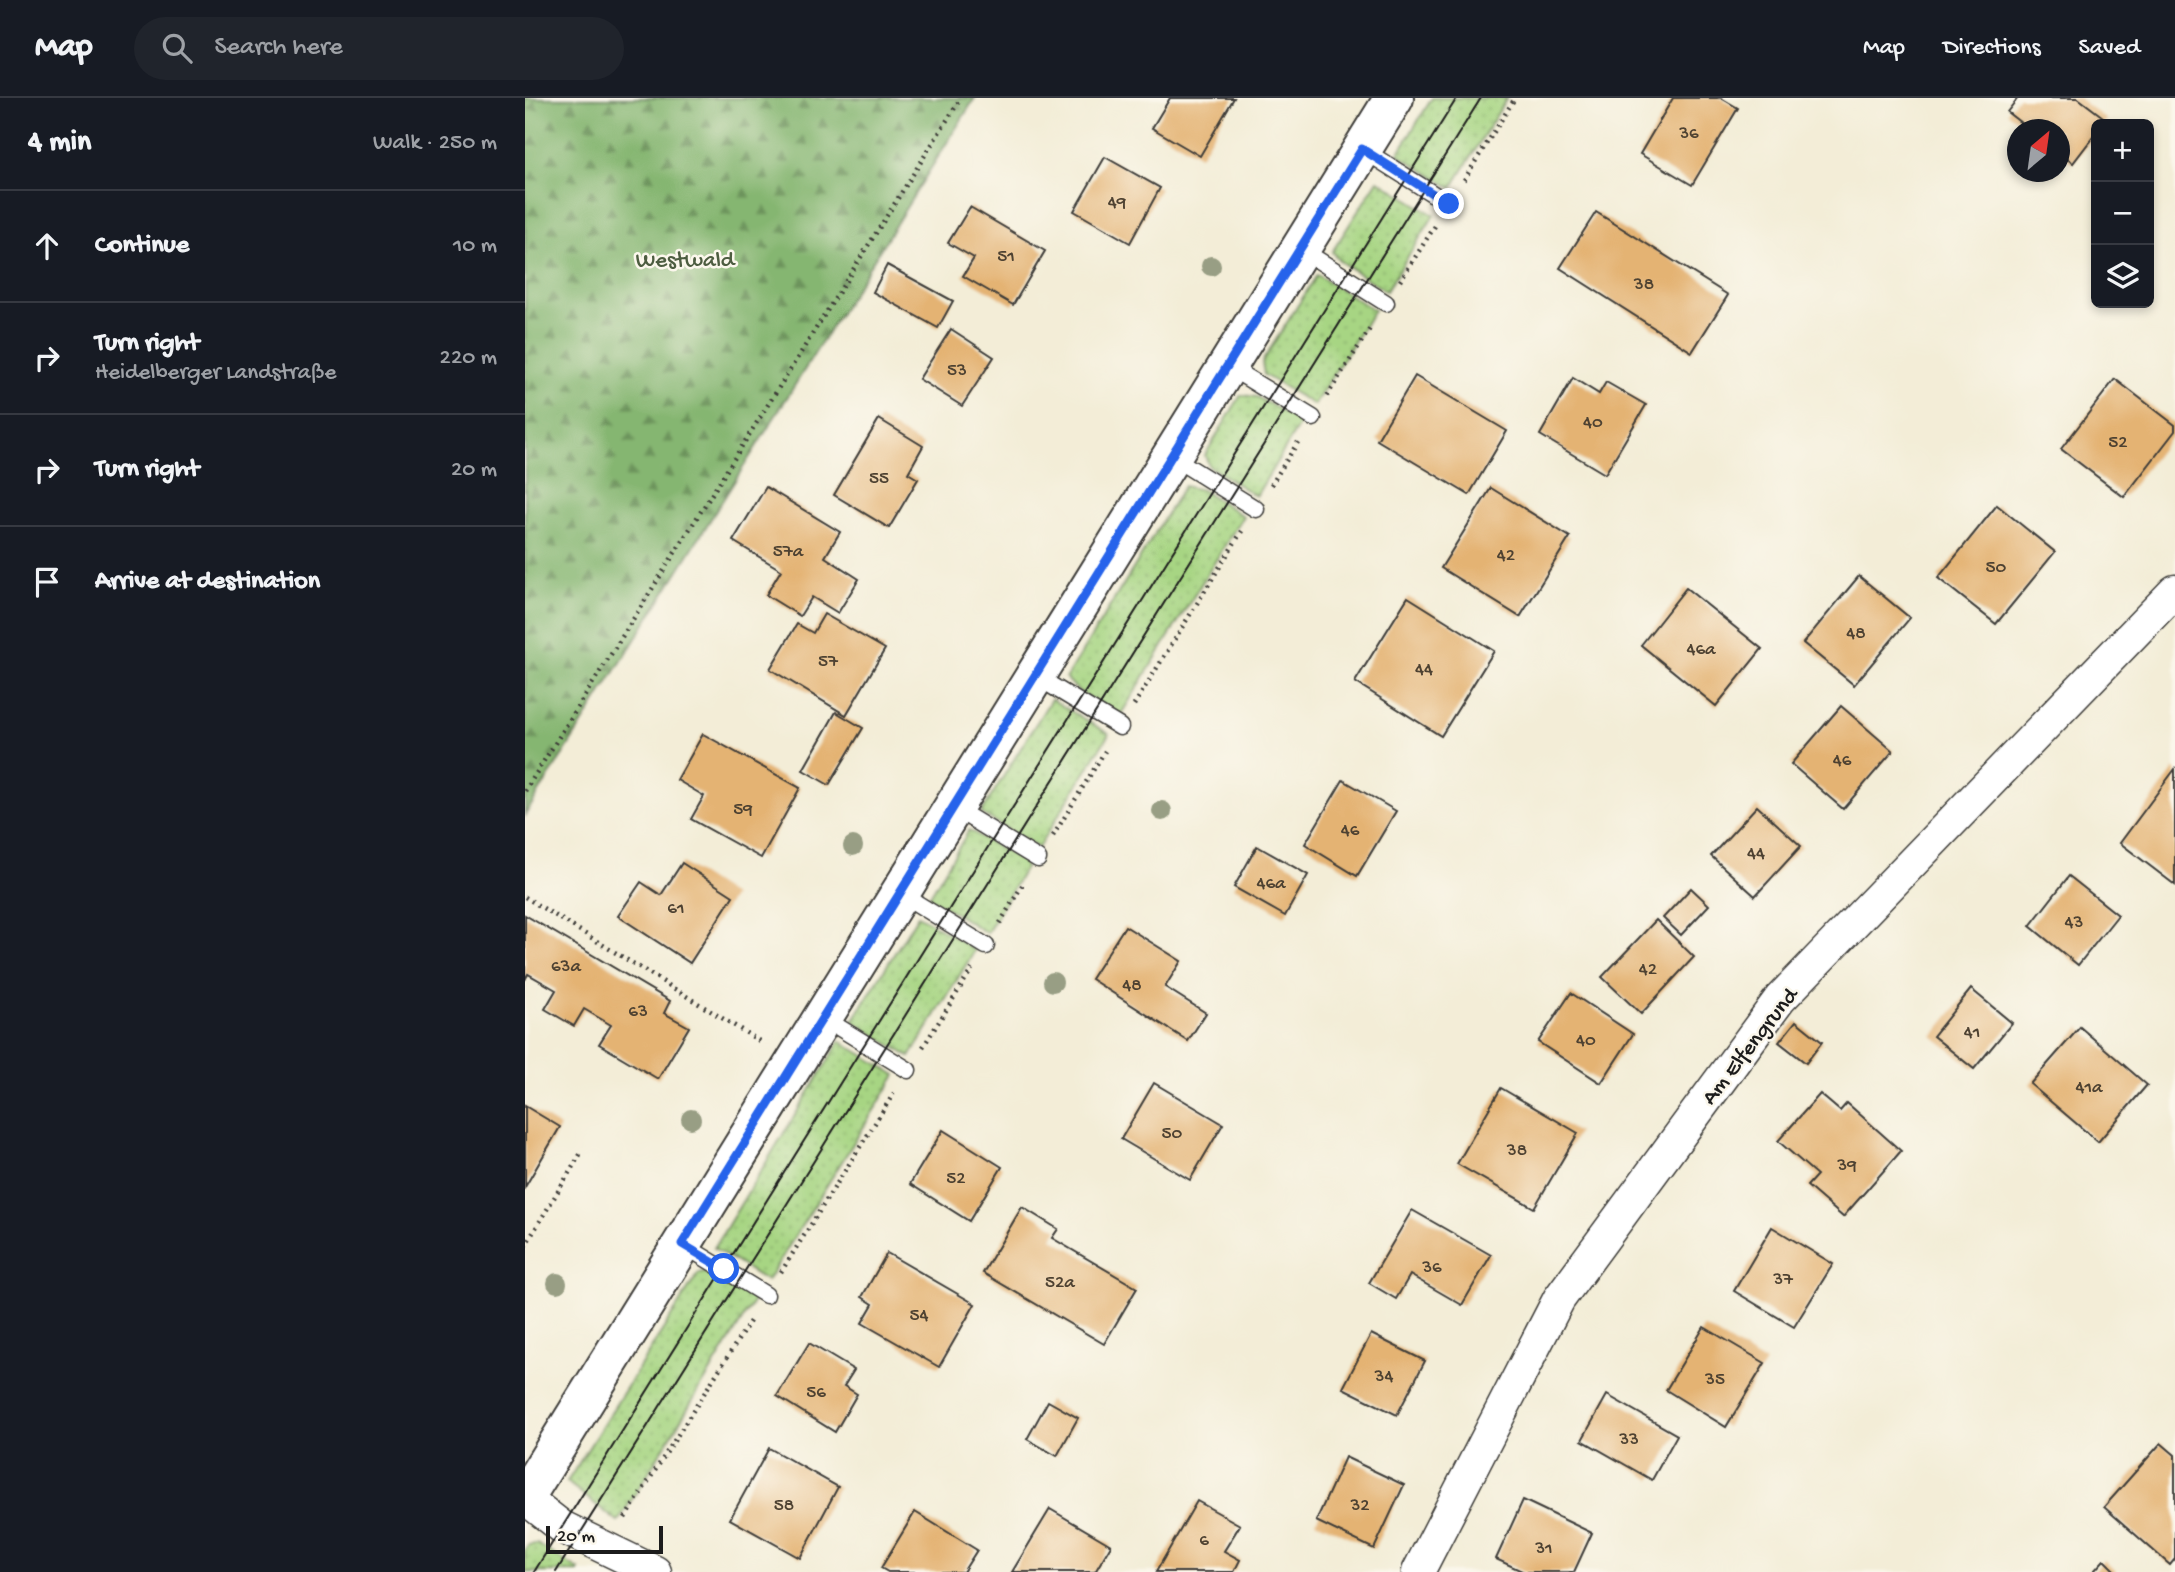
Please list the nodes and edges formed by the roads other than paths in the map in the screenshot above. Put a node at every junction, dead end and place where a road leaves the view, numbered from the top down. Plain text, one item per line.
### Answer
1 (1394, 98) edge
2 (1362, 149) junction
3 (1449, 204) dead end
4 (1299, 248) junction
5 (1386, 303) dead end
6 (1226, 365) junction
7 (1314, 418) dead end
8 (1171, 456) junction
9 (1256, 509) dead end
10 (2175, 591) edge
11 (1034, 675) junction
12 (1120, 727) dead end
13 (953, 807) junction
14 (1038, 859) dead end
15 (900, 893) junction
16 (986, 946) dead end
17 (822, 1017) junction
18 (908, 1070) dead end
19 (682, 1244) junction
20 (767, 1295) dead end
21 (525, 1497) edge
22 (655, 1572) edge
23 (1418, 1572) edge

1 - 2 street
2 - 3 lane
2 - 4 street
4 - 5 lane
4 - 6 street
6 - 7 lane
6 - 8 street
8 - 9 lane
8 - 11 street
10 - 23 street, Am Elfengrund
11 - 12 lane
11 - 13 street
13 - 14 lane
13 - 15 street
15 - 16 lane
15 - 17 street
17 - 18 lane
17 - 19 street
19 - 20 lane
19 - 21 street
21 - 22 street

